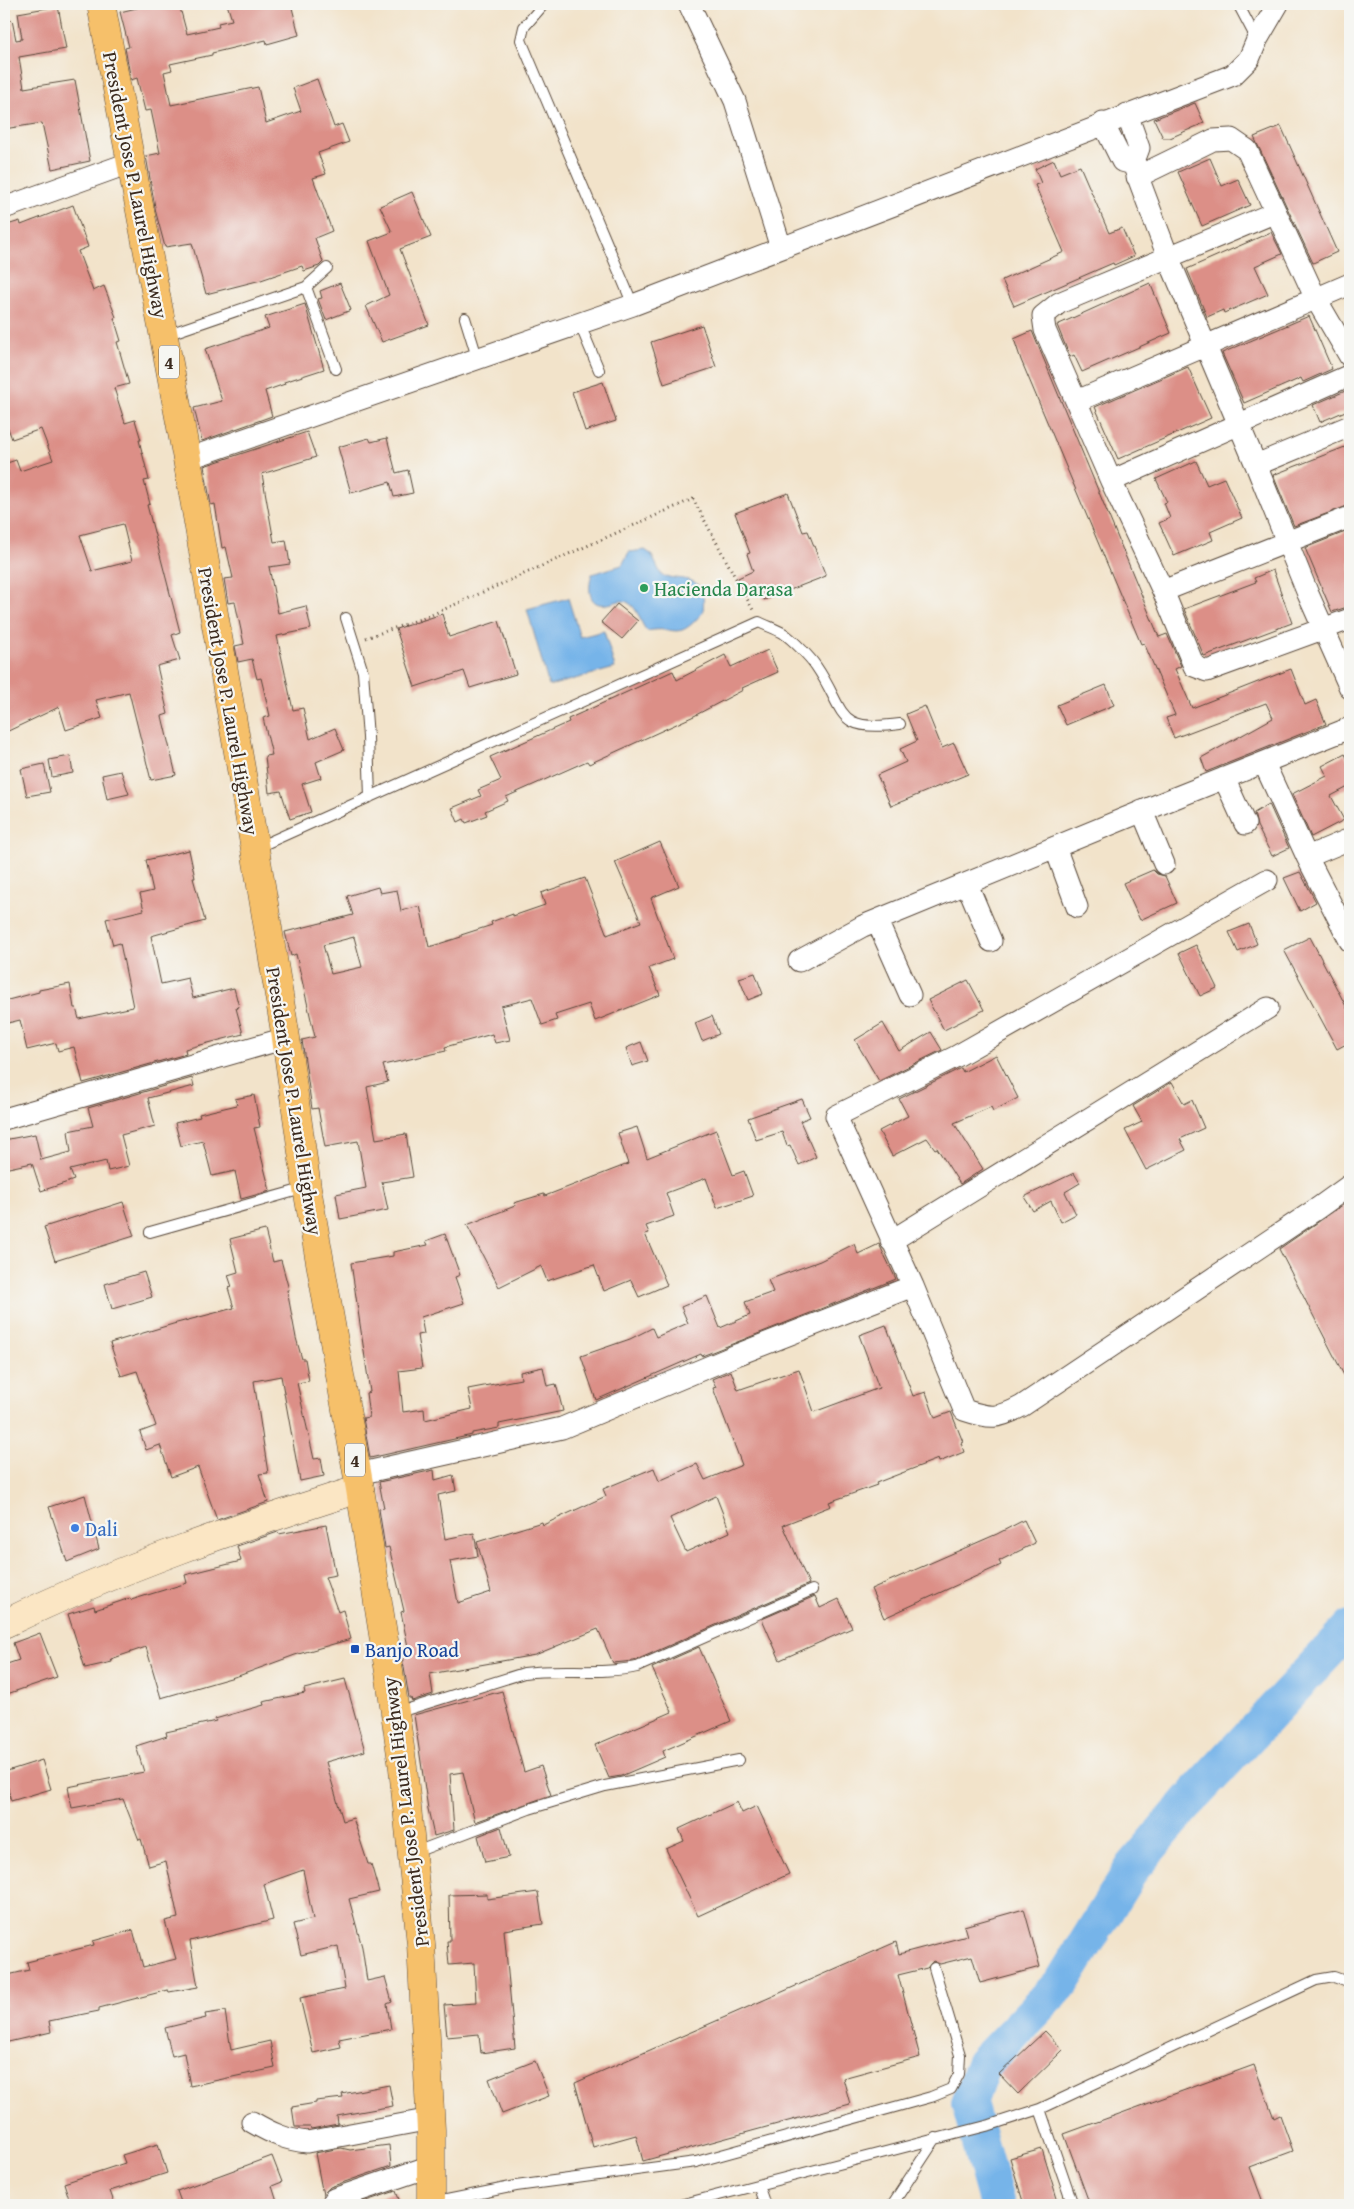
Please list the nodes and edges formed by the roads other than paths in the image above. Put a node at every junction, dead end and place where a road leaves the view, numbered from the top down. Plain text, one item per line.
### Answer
1 (101, 4) edge
2 (544, 4) edge
3 (689, 4) edge
4 (1238, 4) edge
5 (1278, 4) edge
6 (1257, 40) junction
7 (1128, 114) junction
8 (1103, 123) junction
9 (132, 162) junction
10 (1135, 170) junction
11 (4, 208) edge
12 (1276, 212) junction
13 (781, 248) junction
14 (1168, 257) junction
15 (327, 268) dead end
16 (1350, 284) edge
17 (306, 287) junction
18 (1316, 299) junction
19 (633, 305) junction
20 (465, 318) dead end
21 (579, 322) junction
22 (164, 336) junction
23 (1207, 347) junction
24 (477, 357) junction
25 (1350, 357) edge
26 (336, 369) dead end
27 (599, 370) dead end
28 (1350, 375) edge
29 (1077, 401) junction
30 (1238, 424) junction
31 (1350, 426) edge
32 (187, 459) junction
33 (1256, 465) junction
34 (1111, 480) junction
35 (1350, 517) edge
36 (1287, 541) junction
37 (1163, 591) junction
38 (346, 618) dead end
39 (1350, 620) edge
40 (1325, 630) junction
41 (1350, 688) edge
42 (900, 724) dead end
43 (1350, 728) edge
44 (1264, 763) junction
45 (1224, 778) junction
46 (370, 797) junction
47 (1142, 811) junction
48 (1245, 824) dead end
49 (1350, 839) edge
50 (1055, 847) junction
51 (255, 849) junction
52 (1307, 857) junction
53 (1164, 864) dead end
54 (1267, 880) dead end
55 (967, 884) junction
56 (1077, 907) dead end
57 (877, 921) junction
58 (990, 941) dead end
59 (1350, 941) edge
60 (799, 961) dead end
61 (910, 995) dead end
62 (1268, 1008) dead end
63 (286, 1038) junction
64 (4, 1119) edge
65 (1350, 1184) edge
66 (307, 1188) junction
67 (150, 1232) dead end
68 (891, 1241) junction
69 (913, 1286) junction
70 (359, 1482) junction
71 (812, 1590) dead end
72 (4, 1624) edge
73 (395, 1713) junction
74 (739, 1760) dead end
75 (412, 1853) junction
76 (934, 1968) dead end
77 (1350, 1983) edge
78 (1040, 2109) junction
79 (431, 2120) junction
80 (252, 2122) dead end
81 (936, 2138) junction
82 (432, 2166) junction
83 (758, 2185) junction
84 (334, 2199) dead end
85 (432, 2204) edge
86 (680, 2205) edge
87 (765, 2205) edge
88 (892, 2205) edge
89 (1073, 2205) edge

1 - 9 highway, President Jose P. Laurel Highway / 4
2 - 19 lane
3 - 13 street
4 - 6 lane
5 - 6 street
6 - 7 street
7 - 8 street
7 - 10 street
8 - 10 street
8 - 13 street
9 - 11 street
9 - 22 highway, President Jose P. Laurel Highway / 4
10 - 12 street
10 - 14 street
12 - 14 street
12 - 18 street
13 - 19 street
14 - 23 street
14 - 29 street
15 - 17 lane
16 - 18 street
17 - 22 lane
17 - 26 lane
18 - 23 street
18 - 25 street
19 - 21 street
20 - 24 lane
21 - 24 street
21 - 27 lane
22 - 32 highway, President Jose P. Laurel Highway / 4
23 - 29 street
23 - 30 street
24 - 32 street
28 - 30 street
29 - 34 street
30 - 33 street
30 - 34 street
31 - 33 street
32 - 51 highway, President Jose P. Laurel Highway / 4
33 - 36 street
34 - 37 street
35 - 36 street
36 - 37 street
36 - 40 street
37 - 40 street
38 - 46 lane
39 - 40 street
40 - 41 street
42 - 46 lane
43 - 44 street
44 - 45 street
44 - 52 street
45 - 47 street
45 - 48 street
46 - 51 lane
47 - 50 street
47 - 53 street
49 - 52 street
50 - 55 street
50 - 56 street
51 - 63 highway, President Jose P. Laurel Highway / 4
52 - 59 street
54 - 68 street
55 - 57 street
55 - 58 street
57 - 60 street
57 - 61 street
62 - 68 street
63 - 64 street
63 - 66 highway, President Jose P. Laurel Highway / 4
65 - 69 street
66 - 67 lane
66 - 70 highway, President Jose P. Laurel Highway / 4
68 - 69 street
69 - 70 street
70 - 72 street
70 - 73 highway, President Jose P. Laurel Highway / 4
71 - 73 lane
73 - 75 highway, President Jose P. Laurel Highway / 4
74 - 75 lane
75 - 79 highway, President Jose P. Laurel Highway / 4
76 - 85 lane
77 - 78 lane
78 - 81 lane
78 - 89 lane
79 - 80 street
79 - 82 highway, President Jose P. Laurel Highway / 4
81 - 83 lane
81 - 88 lane
82 - 84 street
82 - 85 highway, President Jose P. Laurel Highway / 4
83 - 86 lane
83 - 87 lane

